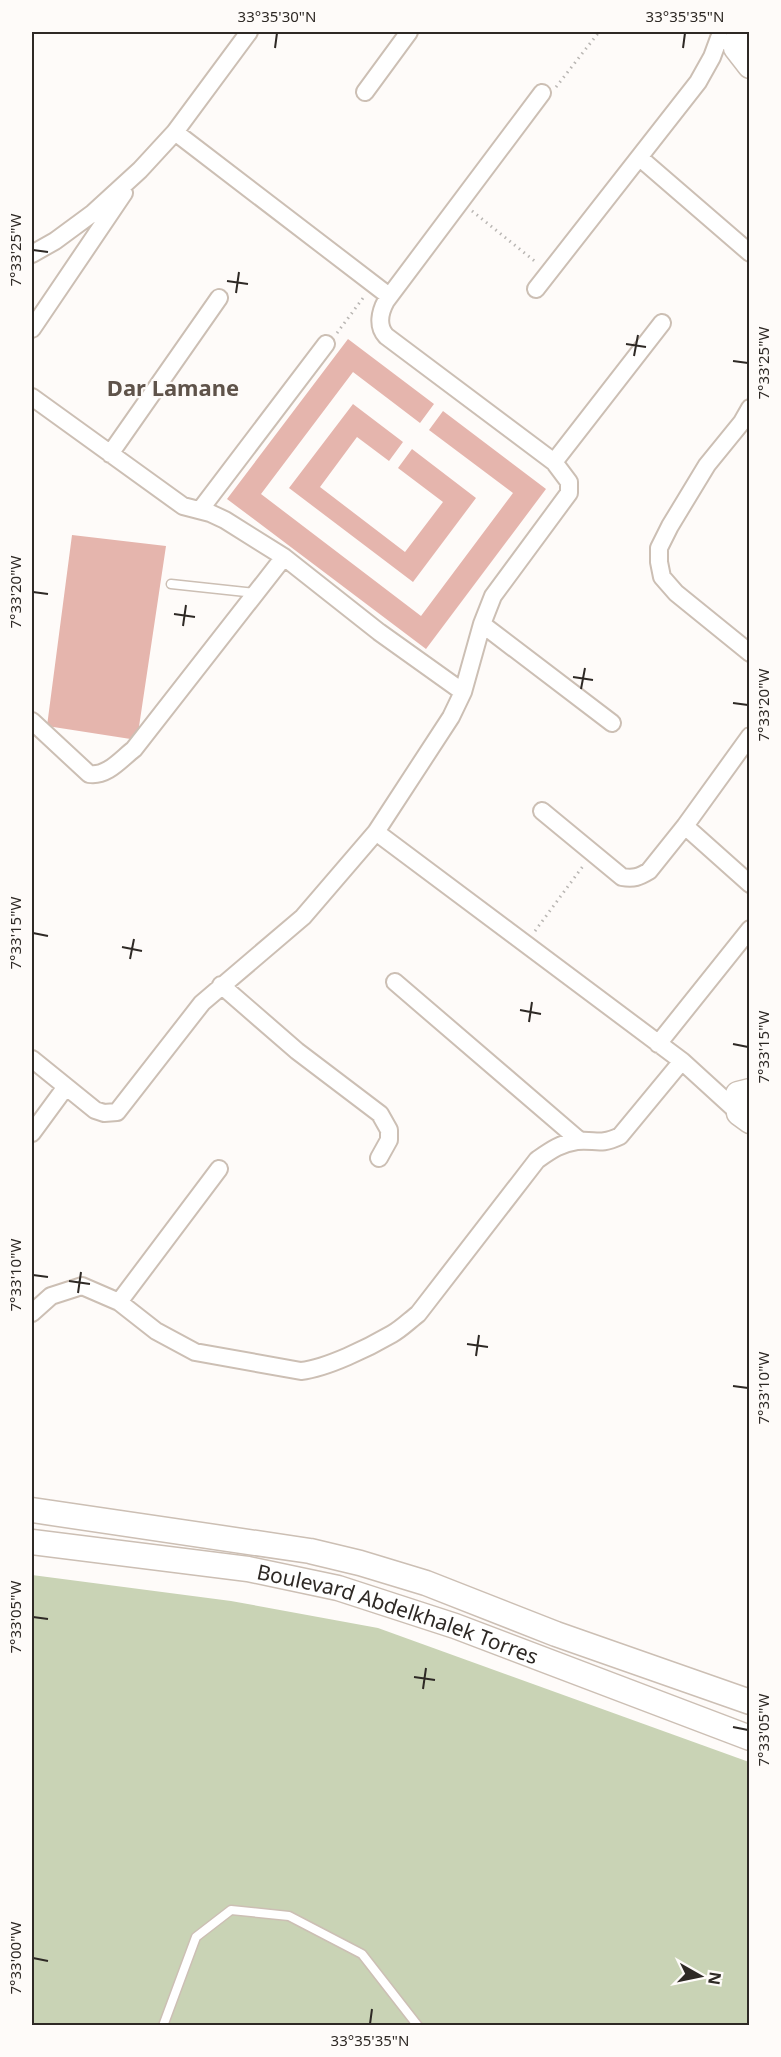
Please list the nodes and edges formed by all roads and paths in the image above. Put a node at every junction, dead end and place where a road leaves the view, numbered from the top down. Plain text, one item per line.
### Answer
1 (249, 32) edge
2 (410, 32) edge
3 (599, 32) edge
4 (736, 44) edge
5 (365, 92) dead end
6 (542, 93) joint
7 (175, 132) junction
8 (640, 158) junction
9 (140, 170) junction
10 (461, 202) junction
11 (750, 253) edge
12 (32, 254) edge
13 (549, 273) junction
14 (374, 284) junction
15 (536, 289) dead end
16 (389, 296) junction
17 (219, 298) dead end
18 (662, 323) dead end
19 (32, 329) edge
20 (326, 344) joint
21 (32, 397) edge
22 (750, 408) edge
23 (110, 454) junction
24 (554, 462) junction
25 (200, 510) junction
26 (284, 557) junction
27 (171, 584) dead end
28 (256, 593) junction
29 (482, 624) junction
30 (750, 653) edge
31 (463, 692) junction
32 (32, 721) edge
33 (612, 723) dead end
34 (750, 736) edge
35 (542, 811) dead end
36 (685, 826) junction
37 (376, 832) junction
38 (593, 853) junction
39 (750, 884) edge
40 (750, 929) edge
41 (525, 944) junction
42 (395, 982) dead end
43 (221, 985) junction
44 (658, 1044) junction
45 (32, 1059) edge
46 (682, 1061) junction
47 (65, 1088) junction
48 (742, 1103) edge
49 (32, 1133) edge
50 (579, 1140) junction
51 (379, 1158) dead end
52 (219, 1169) dead end
53 (119, 1302) junction
54 (32, 1313) edge
55 (32, 1510) edge
56 (32, 1542) edge
57 (750, 1702) edge
58 (750, 1738) edge
59 (164, 2025) edge
60 (418, 2025) edge

1 - 7 street
2 - 5 street
3 - 6 path
4 - 8 street
6 - 10 street
7 - 9 street
7 - 14 street
8 - 11 street
8 - 13 street
9 - 12 street
9 - 19 street
10 - 13 path
10 - 16 street
13 - 15 street
14 - 16 street
14 - 20 path
16 - 24 street
17 - 23 street
18 - 24 street
20 - 25 street
21 - 23 street
22 - 30 street
23 - 25 street
24 - 29 street
25 - 26 street
26 - 28 street
26 - 31 street
27 - 28 lane
28 - 32 street
29 - 31 street
29 - 33 street
31 - 37 street
34 - 36 street
35 - 38 street
36 - 38 street
36 - 39 street
37 - 41 street
37 - 43 street
38 - 41 path
40 - 44 street
41 - 44 street
42 - 50 street
43 - 47 street
43 - 51 street
44 - 46 street
45 - 47 street
46 - 48 street
46 - 50 street
47 - 49 street
50 - 53 street
52 - 53 street
53 - 54 street
55 - 57 street, Boulevard Abdelkhalek Torres
56 - 58 street, Boulevard Abdelkhalek Torres
59 - 60 lane

